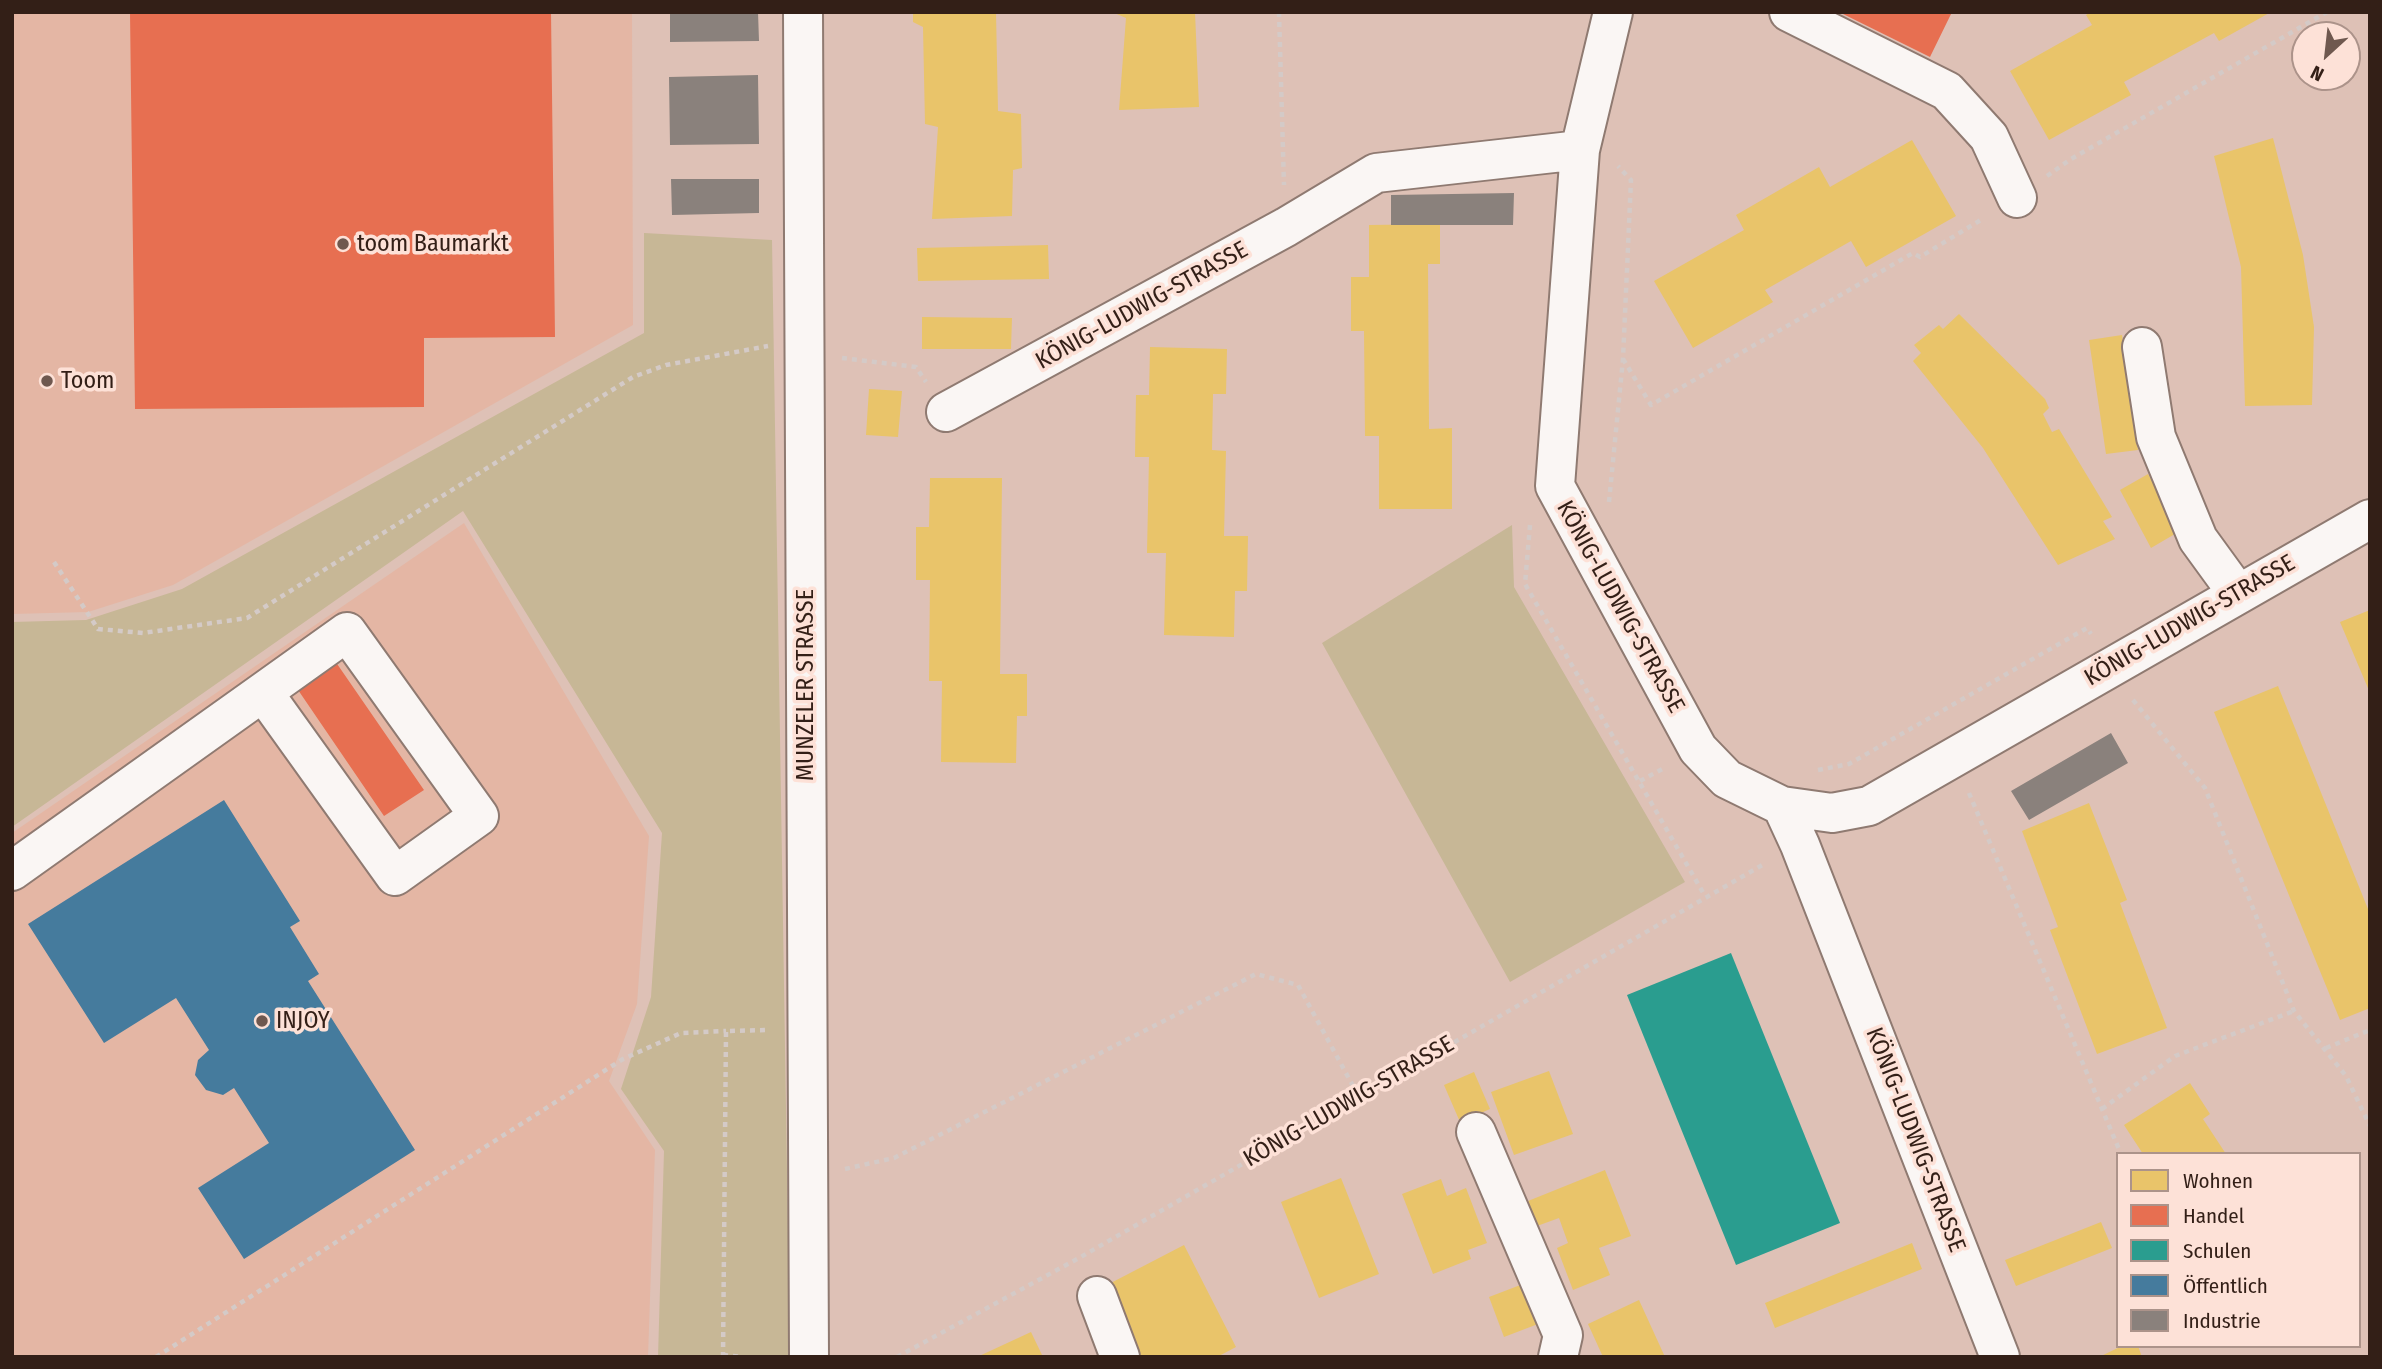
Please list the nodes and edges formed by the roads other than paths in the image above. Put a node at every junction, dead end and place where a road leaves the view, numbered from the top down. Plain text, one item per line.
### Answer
1 (803, 12) edge
2 (1613, 12) edge
3 (1788, 12) edge
4 (1580, 150) junction
5 (2017, 198) road end
6 (2142, 347) dead end
7 (946, 412) road end
8 (2370, 519) edge
9 (2238, 594) junction
10 (263, 692) junction
11 (1782, 806) junction
12 (12, 871) edge
13 (1476, 1132) dead end
14 (1097, 1296) dead end
15 (809, 1357) edge
16 (1120, 1357) edge
17 (1558, 1357) edge
18 (2000, 1357) edge

1 - 15 street, MUNZELER STRASSE
2 - 4 street, KÖNIG-LUDWIG-STRASSE
3 - 5 street
4 - 7 street, KÖNIG-LUDWIG-STRASSE
4 - 11 street, KÖNIG-LUDWIG-STRASSE
6 - 9 street
8 - 9 street, KÖNIG-LUDWIG-STRASSE
9 - 11 street, KÖNIG-LUDWIG-STRASSE
10 - 10 street
10 - 12 street
11 - 18 street, KÖNIG-LUDWIG-STRASSE
13 - 17 street
14 - 16 street

